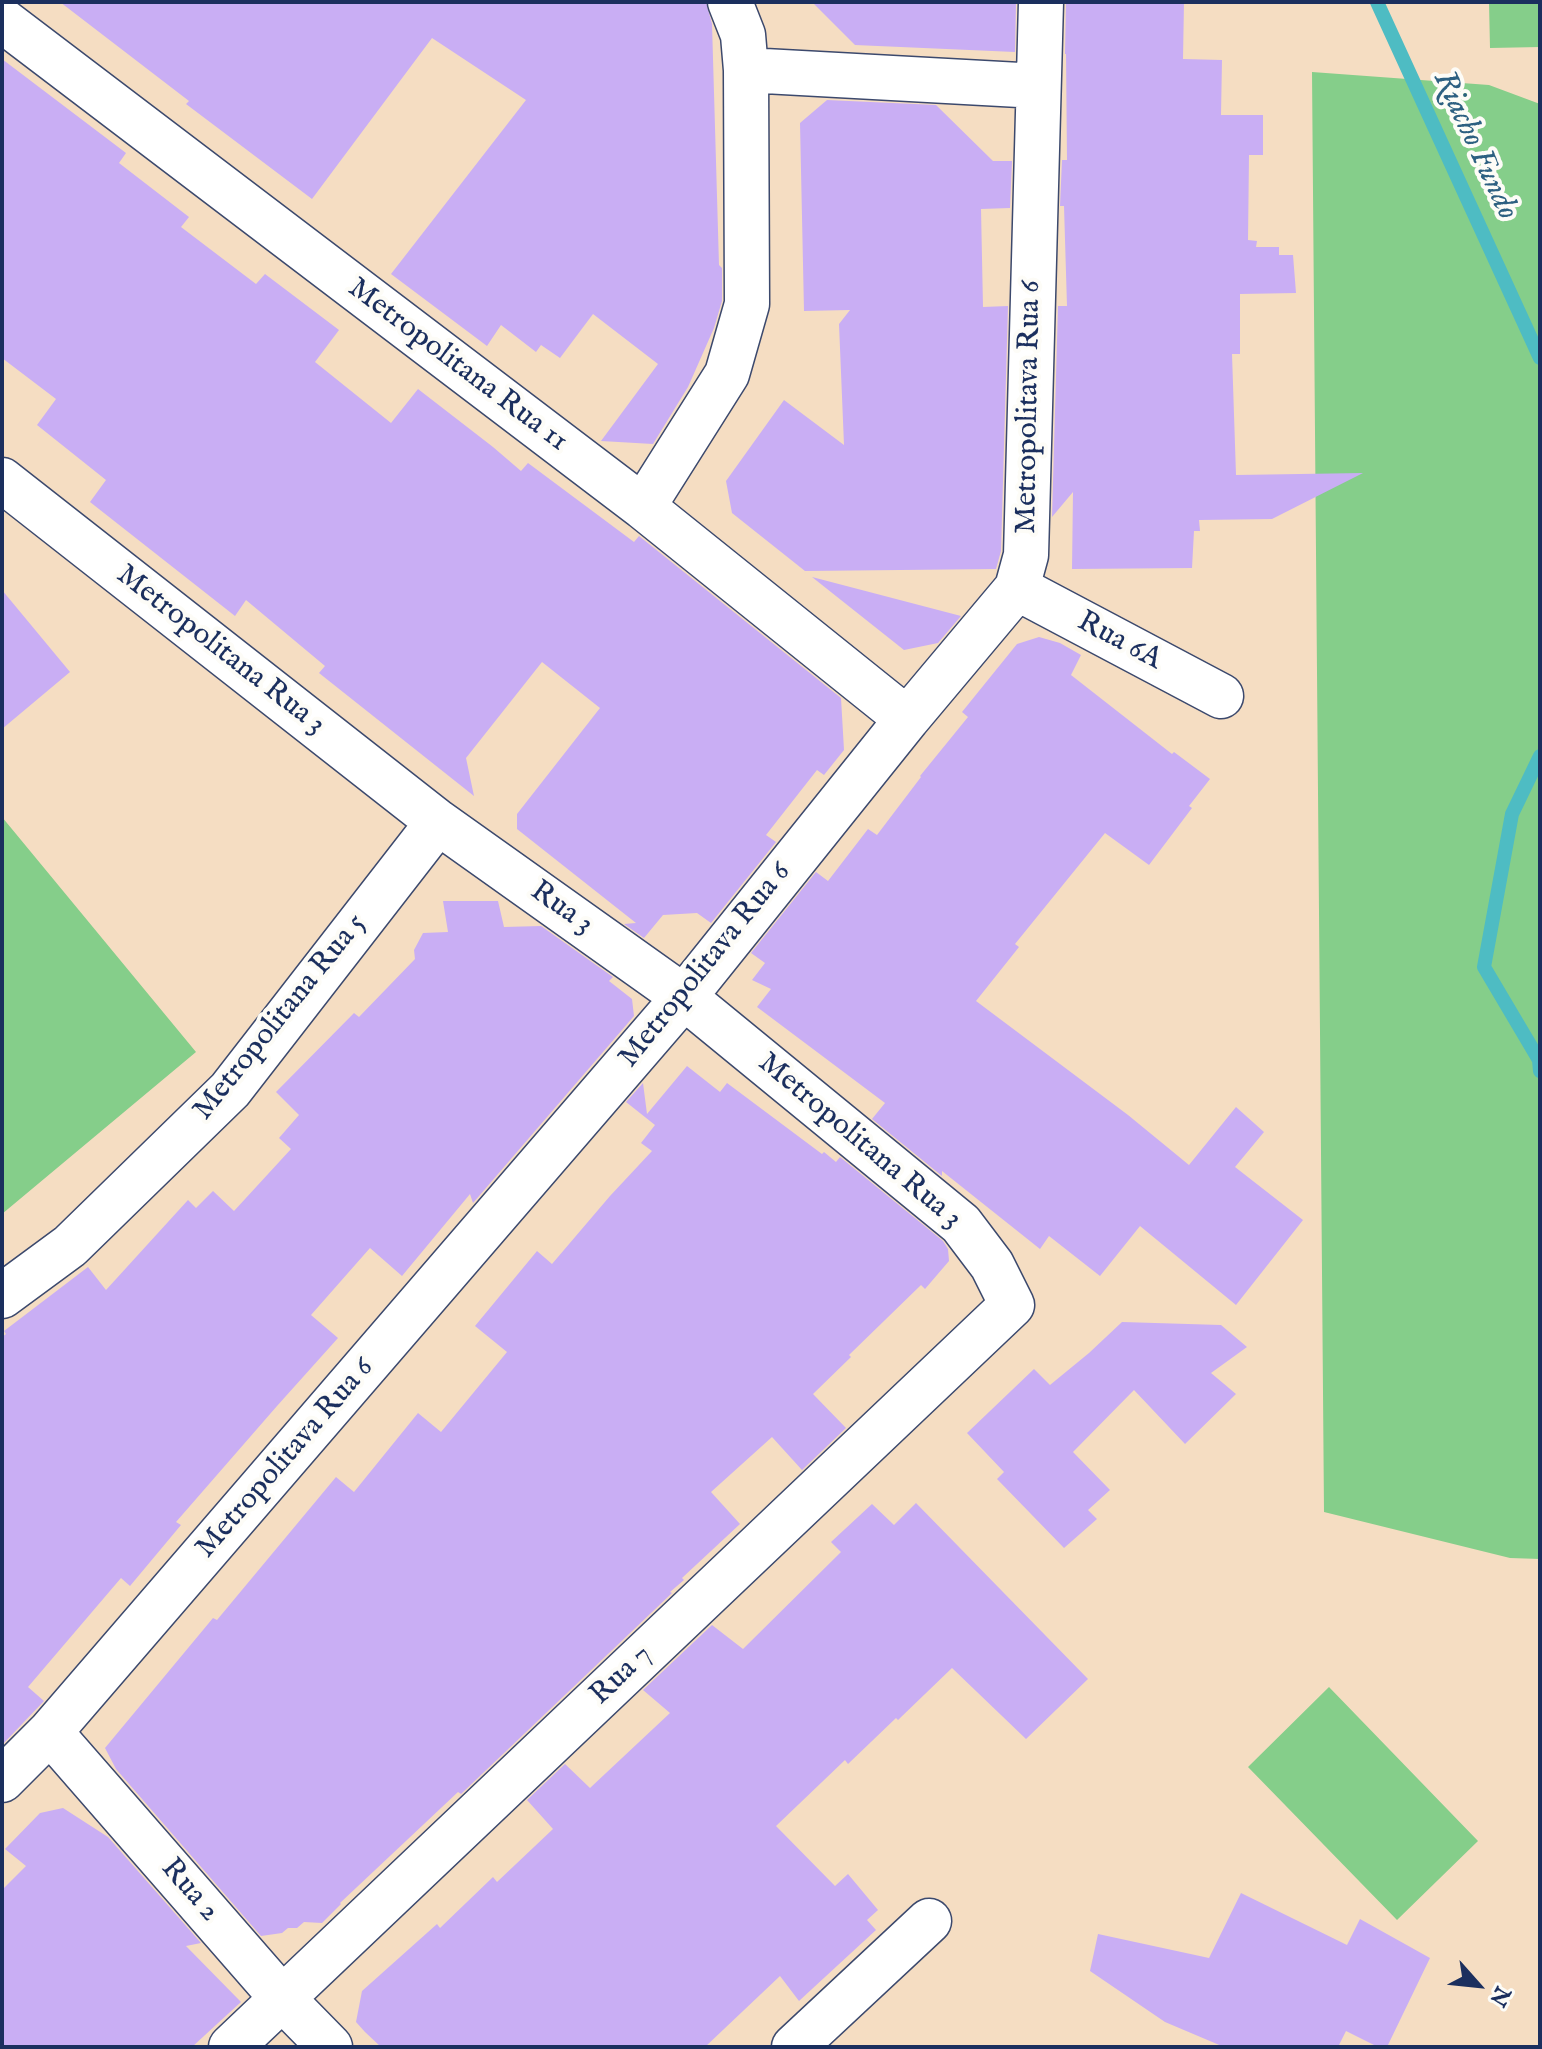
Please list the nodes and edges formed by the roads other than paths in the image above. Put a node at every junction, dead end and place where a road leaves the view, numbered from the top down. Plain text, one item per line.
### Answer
1 (730, 2) edge
2 (1041, 2) edge
3 (2, 20) edge
4 (746, 70) junction
5 (1038, 86) junction
6 (2, 480) edge
7 (643, 507) junction
8 (1017, 588) junction
9 (1221, 696) dead end
10 (907, 719) junction
11 (438, 822) junction
12 (684, 997) junction
13 (2, 1296) edge
14 (1012, 1305) joint
15 (50, 1732) junction
16 (2, 1780) edge
17 (929, 1921) dead end
18 (282, 1998) junction
19 (231, 2047) edge
20 (330, 2047) edge
21 (794, 2047) edge

1 - 4 street
2 - 5 street, Metropolitava Rua 6
3 - 7 street, Metropolitana Rua 11
4 - 5 street
4 - 7 street
5 - 8 street, Metropolitava Rua 6
6 - 11 street, Metropolitana Rua 3
7 - 10 street, Metropolitana Rua 11
8 - 9 street, Rua 6A
8 - 10 street, Metropolitava Rua 6
10 - 12 street, Metropolitava Rua 6
11 - 12 street, Rua 3
11 - 13 street, Metropolitana Rua 5
12 - 14 street, Metropolitana Rua 3
12 - 15 street, Metropolitava Rua 6
14 - 18 street, Rua 7
15 - 16 street, Metropolitava Rua 6
15 - 18 street, Rua 2
17 - 21 street
18 - 19 street, Rua 7
18 - 20 street, Rua 2

